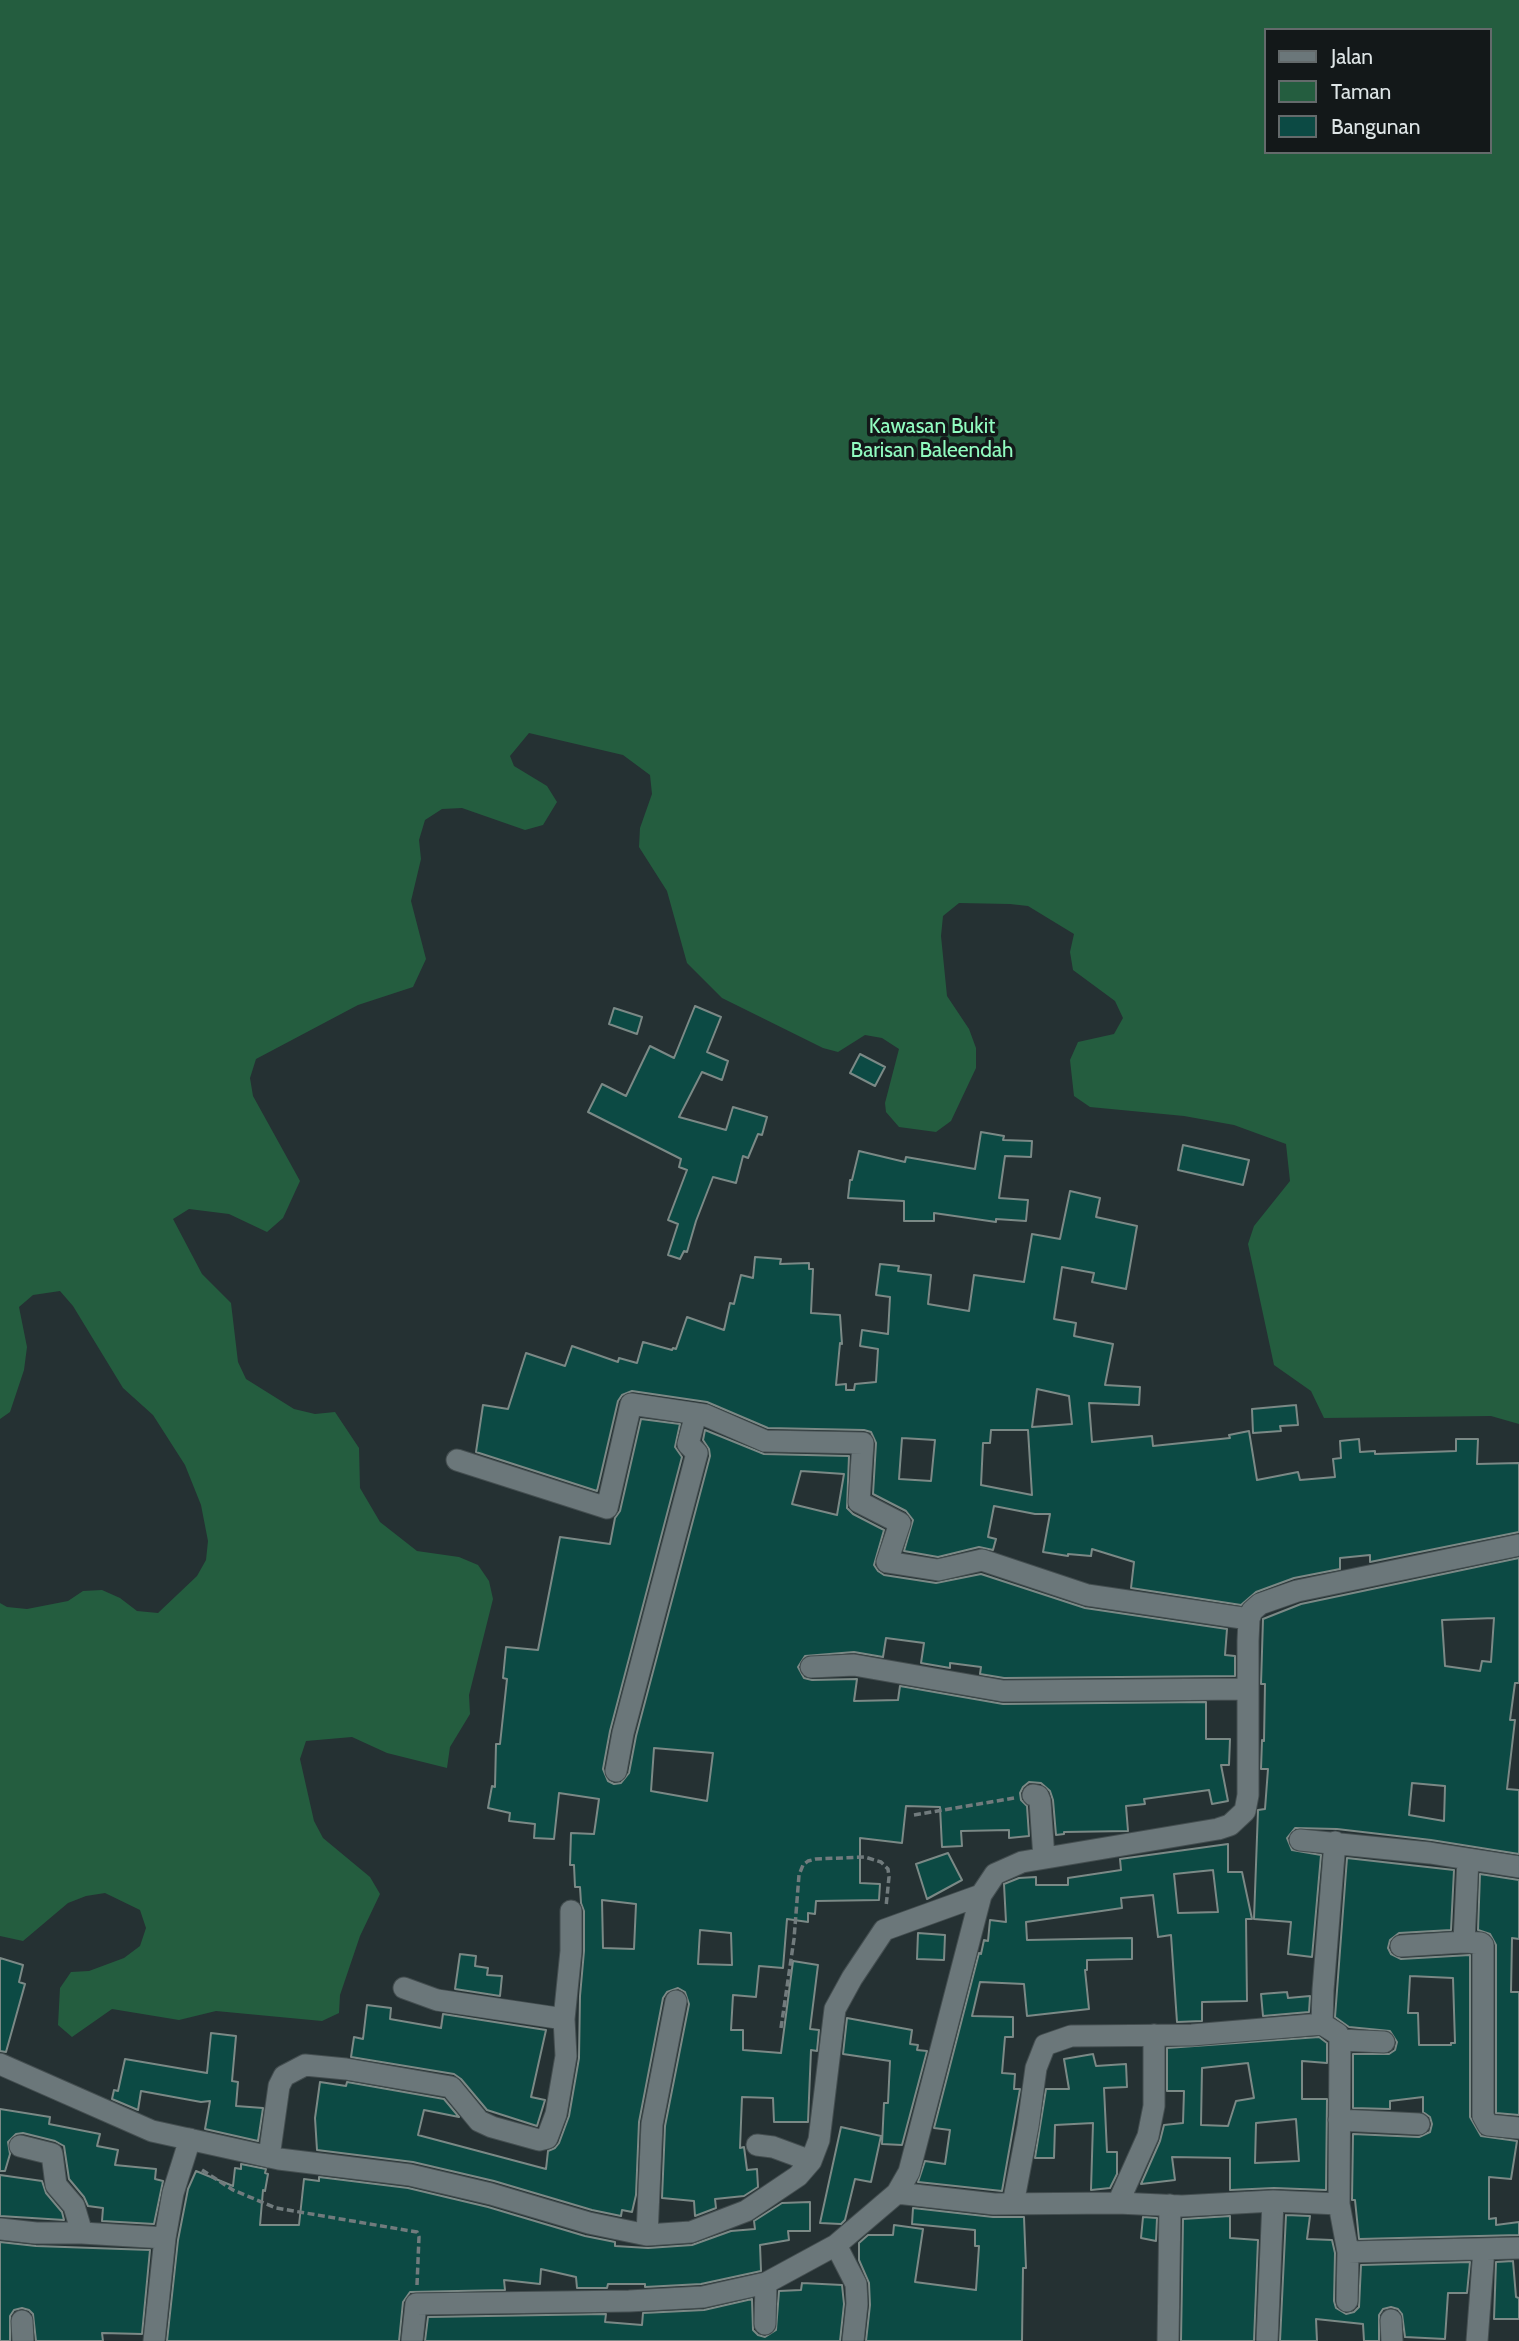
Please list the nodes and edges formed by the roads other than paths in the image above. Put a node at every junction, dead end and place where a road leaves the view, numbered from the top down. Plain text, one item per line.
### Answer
1 (696, 1414) junction
2 (457, 1460) dead end
3 (1519, 1545) edge
4 (1249, 1619) junction
5 (811, 1667) dead end
6 (1248, 1689) junction
7 (617, 1770) dead end
8 (1033, 1795) road end
9 (1300, 1840) dead end
10 (1335, 1842) junction
11 (1044, 1858) junction
12 (1468, 1859) junction
13 (1519, 1867) edge
14 (981, 1895) junction
15 (571, 1911) dead end
16 (1464, 1942) junction
17 (1401, 1946) dead end
18 (404, 1988) dead end
19 (676, 2001) dead end
20 (565, 2019) junction
21 (1322, 2024) junction
22 (1154, 2035) junction
23 (1340, 2040) junction
24 (1384, 2042) dead end
25 (0, 2064) edge
26 (1339, 2120) junction
27 (1419, 2124) dead end
28 (1519, 2127) edge
29 (758, 2145) dead end
30 (20, 2146) dead end
31 (186, 2149) junction
32 (269, 2157) junction
33 (811, 2161) junction
34 (897, 2193) junction
35 (1273, 2201) junction
36 (1118, 2203) junction
37 (1013, 2204) junction
38 (1339, 2204) junction
39 (1170, 2205) junction
40 (0, 2229) edge
41 (82, 2233) junction
42 (647, 2235) junction
43 (165, 2238) junction
44 (836, 2245) junction
45 (1519, 2248) edge
46 (1484, 2249) junction
47 (1348, 2252) junction
48 (766, 2283) junction
49 (1347, 2301) dead end
50 (765, 2324) dead end
51 (141, 2341) edge
52 (154, 2341) edge
53 (412, 2341) edge
54 (853, 2341) edge
55 (1168, 2341) edge
56 (1267, 2341) edge
57 (1477, 2341) edge

1 - 2 street
1 - 4 street
1 - 7 street
3 - 4 street
4 - 6 street
5 - 6 street
6 - 11 street
8 - 11 street
9 - 10 street
10 - 12 street
10 - 21 street
11 - 14 street
12 - 13 street
12 - 16 street
14 - 33 street
14 - 34 street
15 - 20 street
16 - 17 street
16 - 28 street
18 - 20 street
19 - 42 street
20 - 32 street
21 - 22 street
21 - 23 street
22 - 36 street
22 - 37 street
23 - 24 street
23 - 26 street
25 - 31 street
26 - 27 street
26 - 38 street
29 - 33 street
30 - 41 street
31 - 32 street
31 - 43 street
32 - 42 street
33 - 42 street
34 - 37 street
34 - 44 street
35 - 38 street
35 - 39 street
35 - 56 street
36 - 37 street
36 - 39 street
38 - 47 street
39 - 55 street
40 - 41 street
41 - 43 street
43 - 52 street
44 - 48 street
44 - 54 street
45 - 46 street
46 - 47 street
46 - 57 street
47 - 49 street
48 - 50 street
48 - 53 street
51 - 52 street

